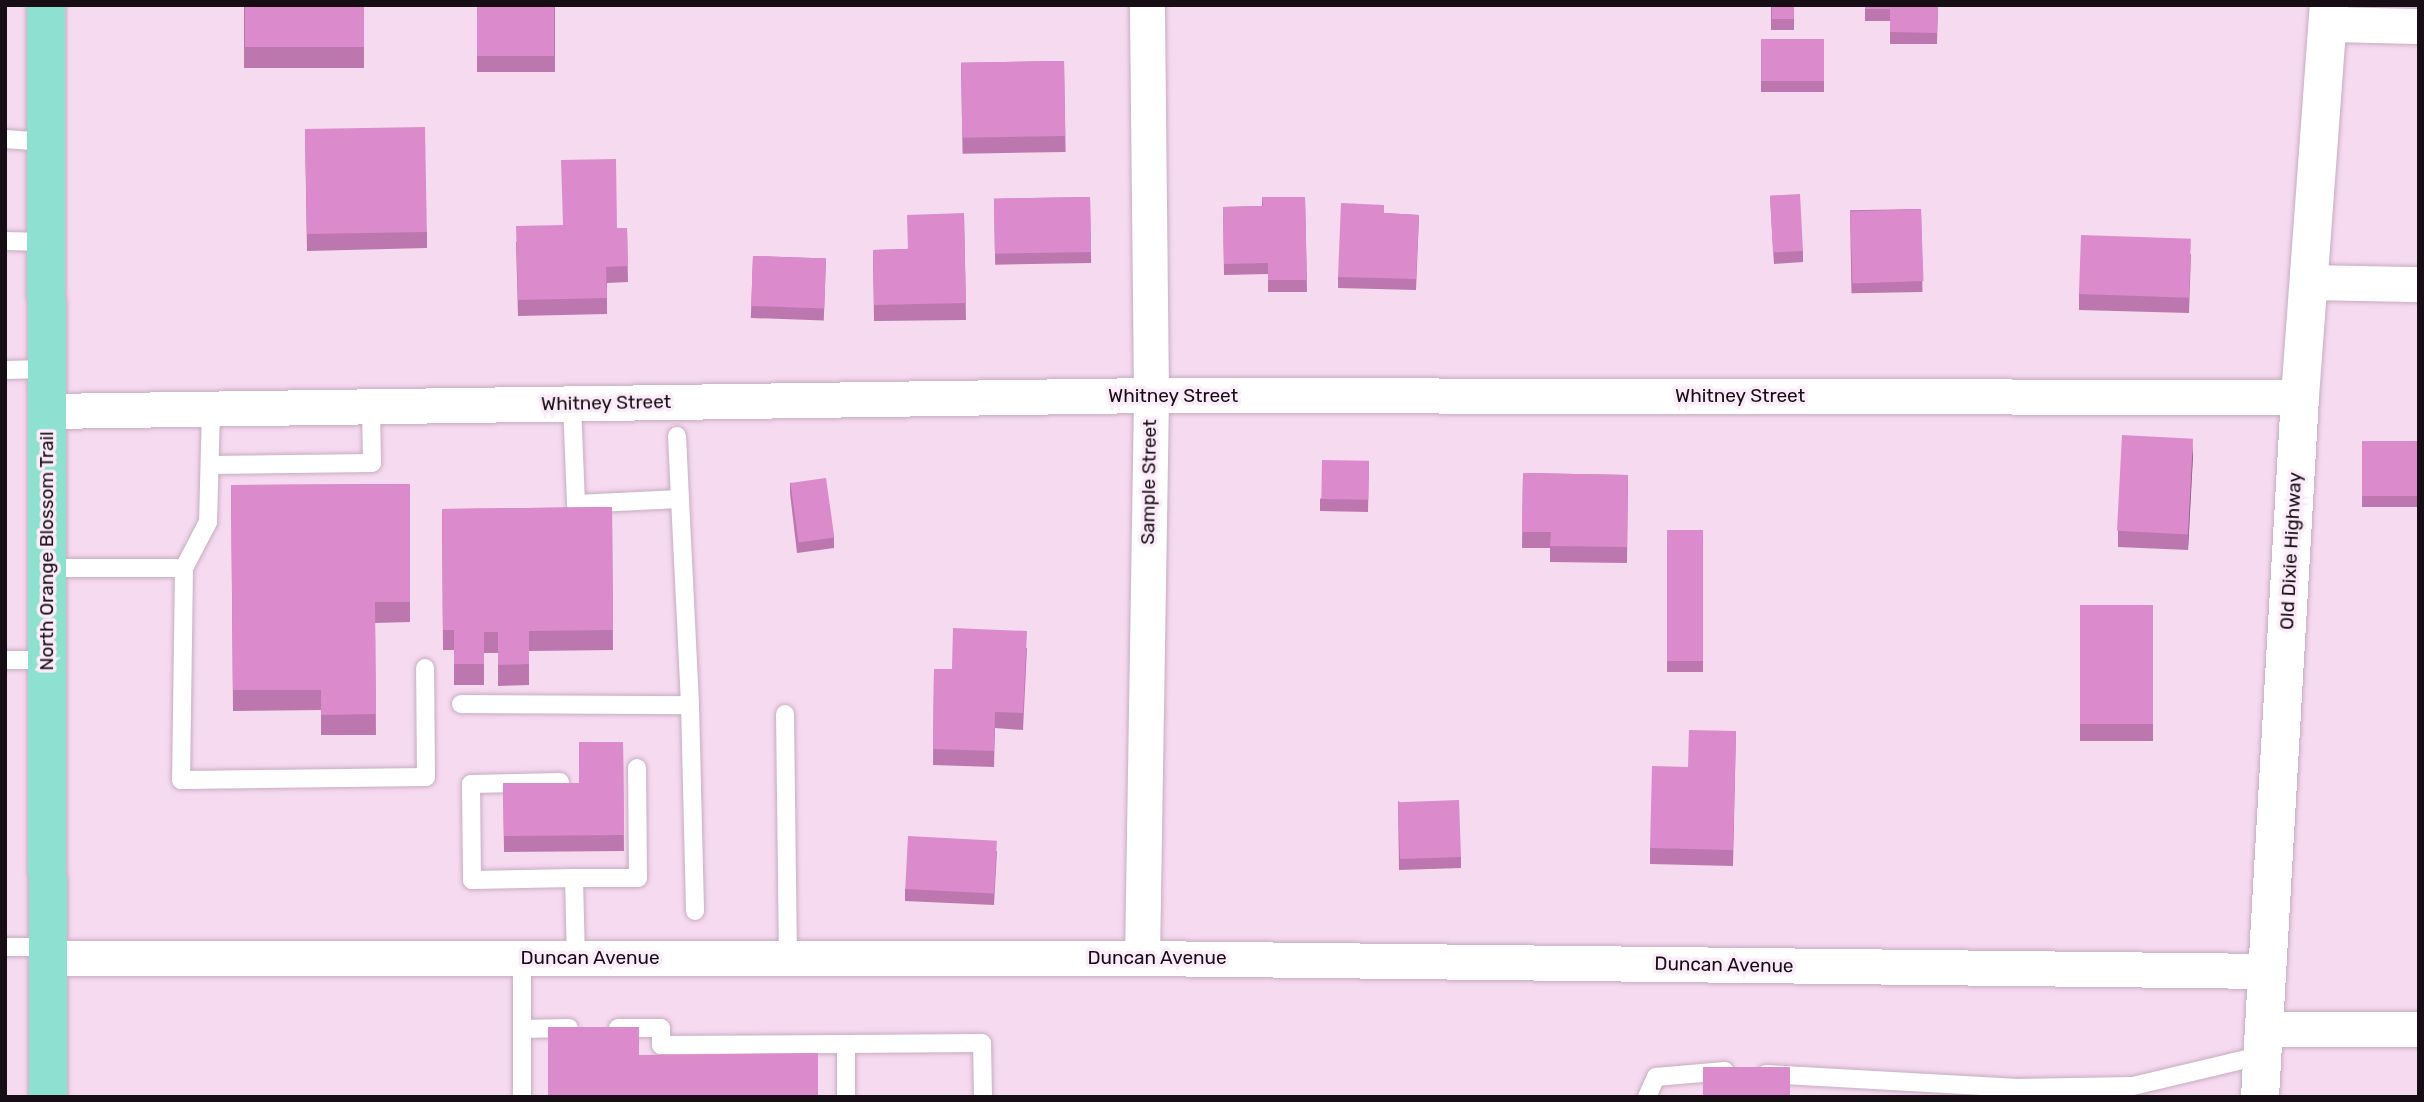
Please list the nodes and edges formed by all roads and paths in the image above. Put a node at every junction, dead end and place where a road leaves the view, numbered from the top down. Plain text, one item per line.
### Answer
1 (46, 5) edge
2 (1147, 5) edge
3 (2328, 15) edge
4 (2419, 26) edge
5 (5, 139) edge
6 (46, 142) junction
7 (5, 241) edge
8 (46, 242) junction
9 (2311, 282) junction
10 (2419, 284) edge
11 (46, 369) junction
12 (5, 370) edge
13 (1151, 395) junction
14 (2300, 397) junction
15 (572, 404) junction
16 (371, 407) junction
17 (211, 410) junction
18 (47, 411) junction
19 (677, 436) dead end
20 (210, 465) junction
21 (680, 499) junction
22 (47, 568) junction
23 (184, 568) junction
24 (5, 660) edge
25 (47, 660) junction
26 (425, 667) dead end
27 (461, 704) dead end
28 (690, 705) junction
29 (785, 714) dead end
30 (637, 768) dead end
31 (560, 782) edge
32 (574, 878) junction
33 (695, 911) dead end
34 (5, 947) edge
35 (47, 953) junction
36 (522, 958) junction
37 (576, 958) junction
38 (788, 958) junction
39 (1142, 958) junction
40 (2267, 971) junction
41 (522, 1028) junction
42 (2419, 1028) edge
43 (2264, 1042) junction
44 (846, 1044) junction
45 (2133, 1091) edge
46 (48, 1097) edge
47 (522, 1097) edge
48 (846, 1097) edge
49 (983, 1097) edge
50 (1647, 1097) edge
51 (2260, 1097) edge

1 - 6 main road, North Orange Blossom Trail
2 - 13 street, Sample Street
3 - 4 street
3 - 9 street, Old Dixie Highway
5 - 6 lane
6 - 8 main road, North Orange Blossom Trail
7 - 8 lane
8 - 11 main road, North Orange Blossom Trail
9 - 10 street
9 - 14 street, Old Dixie Highway
11 - 12 lane
11 - 18 main road, North Orange Blossom Trail
13 - 14 street, Whitney Street
13 - 15 street, Whitney Street
13 - 39 street, Sample Street
14 - 40 street, Old Dixie Highway
15 - 16 street, Whitney Street
15 - 21 lane
16 - 17 street, Whitney Street
16 - 20 lane
17 - 18 street, Whitney Street
17 - 20 lane
18 - 22 main road, North Orange Blossom Trail
19 - 21 lane
20 - 23 lane
21 - 28 lane
22 - 23 lane
22 - 25 main road, North Orange Blossom Trail
23 - 26 lane
24 - 25 lane
25 - 35 main road, North Orange Blossom Trail
27 - 28 lane
28 - 33 lane
29 - 38 lane
30 - 32 lane
31 - 32 lane
32 - 37 lane
34 - 35 lane
35 - 36 street, Duncan Avenue
35 - 46 main road, North Orange Blossom Trail
36 - 37 street, Duncan Avenue
36 - 41 lane
37 - 38 street, Duncan Avenue
38 - 39 street, Duncan Avenue
39 - 40 street, Duncan Avenue
40 - 43 street, Old Dixie Highway
41 - 44 lane
41 - 47 lane
42 - 43 street
43 - 45 lane
43 - 51 street, Old Dixie Highway
44 - 48 lane
44 - 49 lane
45 - 50 lane

